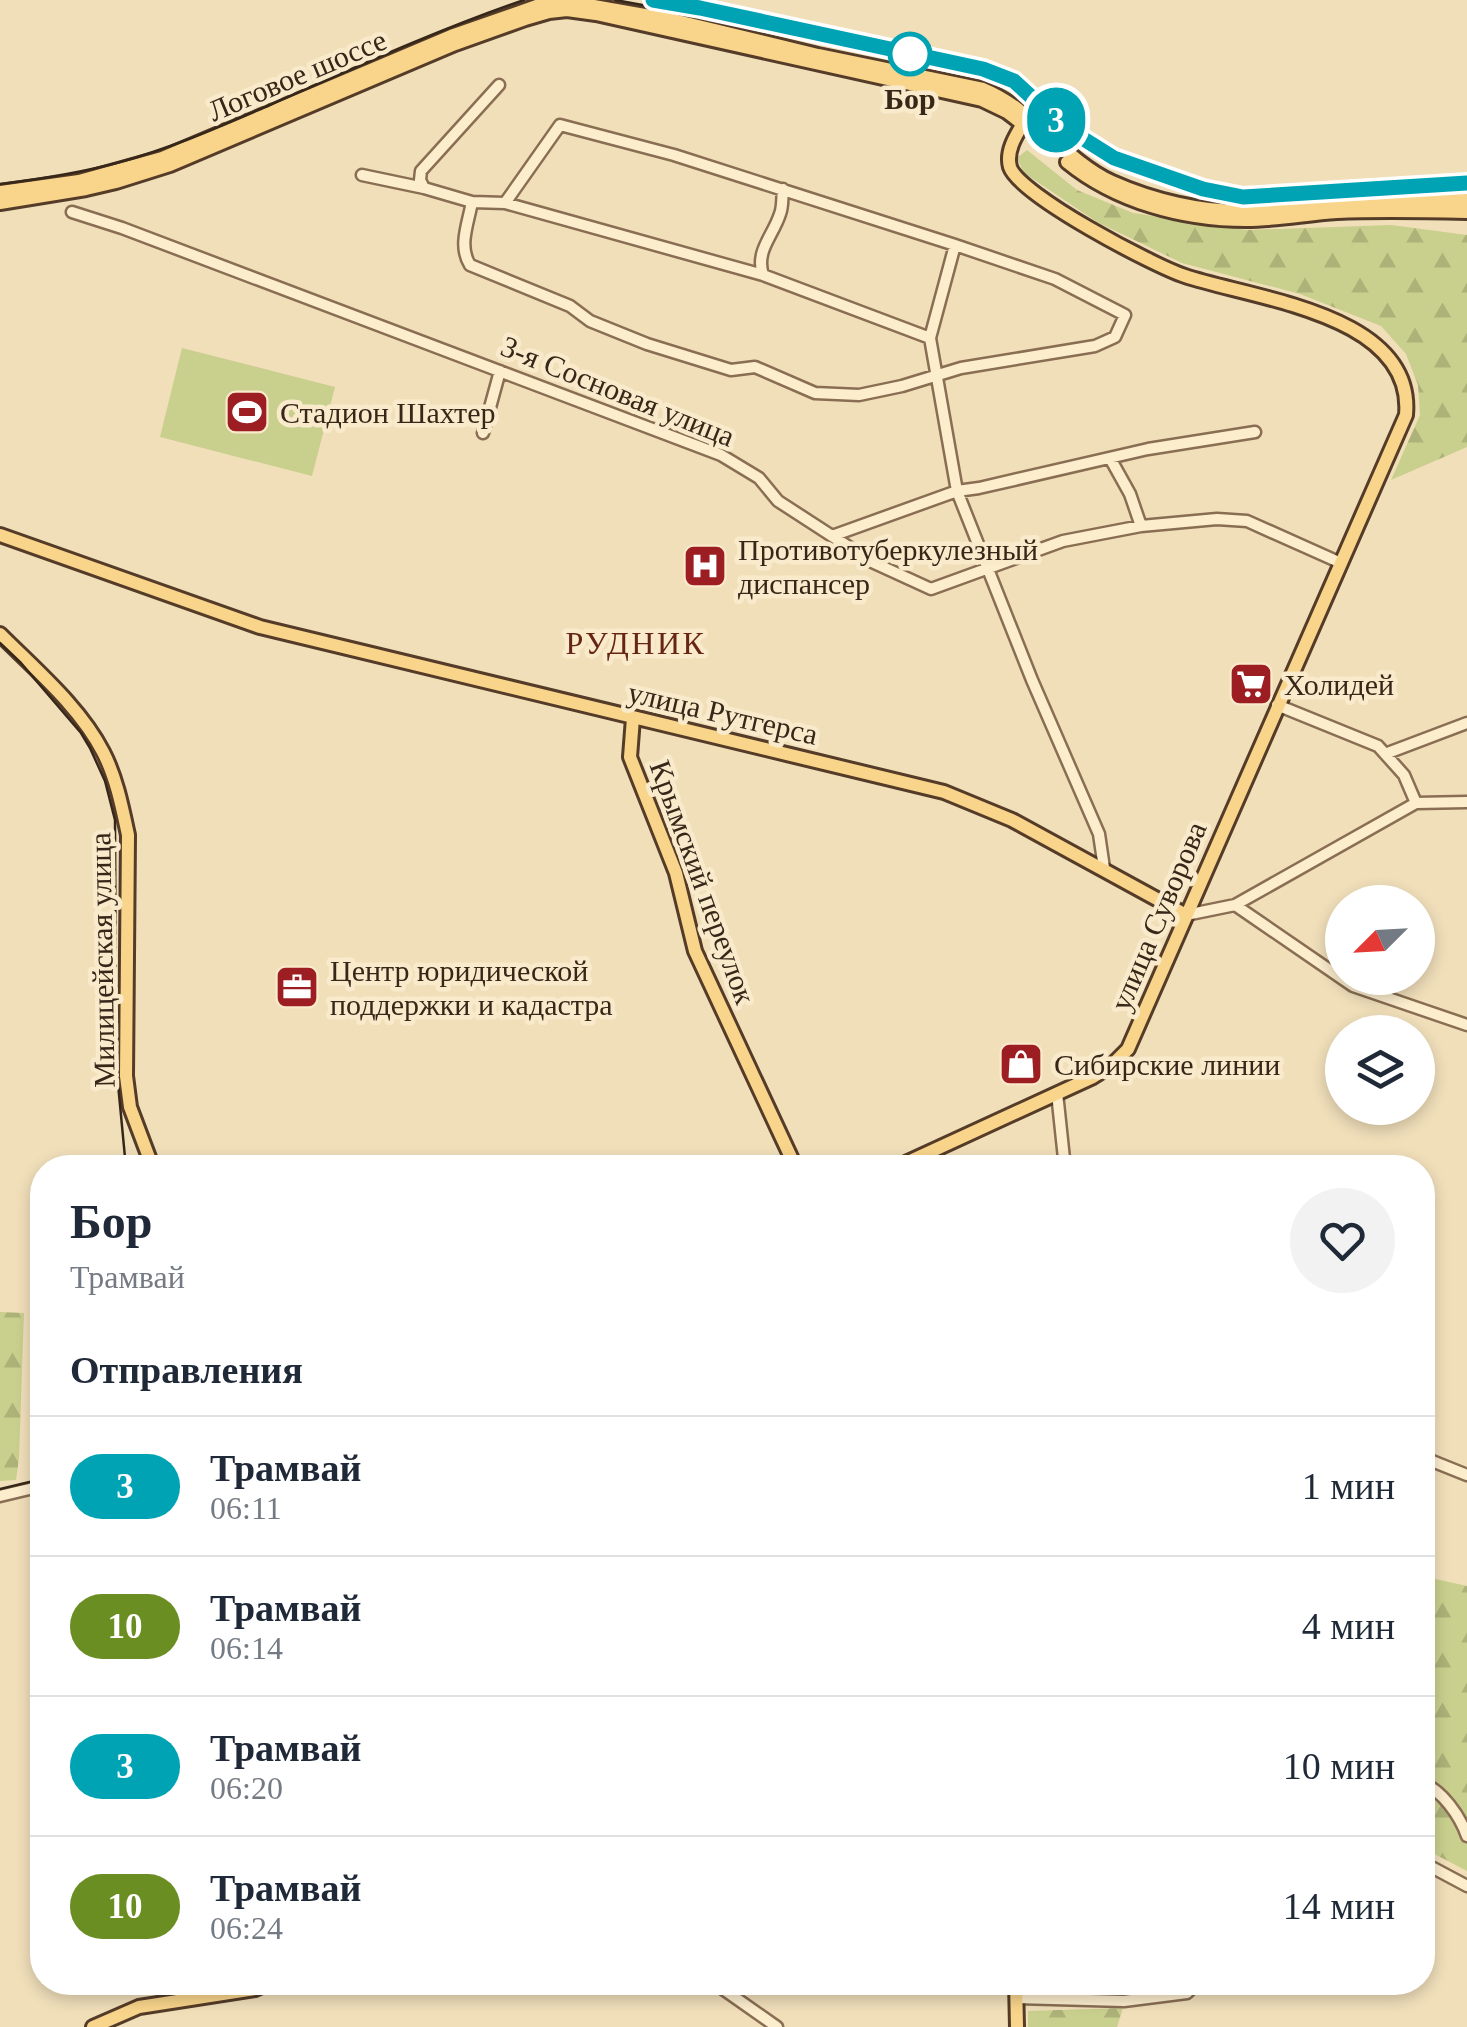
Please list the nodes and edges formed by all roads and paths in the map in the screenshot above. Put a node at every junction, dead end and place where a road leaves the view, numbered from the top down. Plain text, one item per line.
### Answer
1 (498, 85) dead end
2 (1025, 120) junction
3 (362, 175) dead end
4 (424, 188) junction
5 (783, 189) junction
6 (0, 192) edge
7 (1467, 200) edge
8 (472, 202) junction
9 (0, 203) edge
10 (505, 203) junction
11 (72, 212) dead end
12 (1467, 212) edge
13 (955, 244) junction
14 (763, 275) junction
15 (930, 338) junction
16 (500, 371) junction
17 (937, 376) junction
18 (1255, 432) dead end
19 (484, 433) dead end
20 (1110, 458) junction
21 (957, 491) junction
22 (1141, 526) junction
23 (0, 535) edge
24 (832, 536) junction
25 (1341, 563) junction
26 (986, 568) junction
27 (0, 634) edge
28 (1277, 705) junction
29 (633, 718) junction
30 (1467, 723) edge
31 (1385, 754) junction
32 (1467, 802) edge
33 (1416, 803) junction
34 (1104, 868) junction
35 (1235, 905) junction
36 (1186, 915) junction
37 (1467, 1025) edge
38 (1058, 1094) junction
39 (148, 1155) edge
40 (790, 1155) edge
41 (924, 1155) edge
42 (1064, 1155) edge
43 (1435, 1462) edge
44 (1467, 1474) edge
45 (30, 1489) edge
46 (0, 1496) edge
47 (1435, 1789) edge
48 (1467, 1836) edge
49 (1435, 1869) edge
50 (1467, 1886) edge
51 (218, 1995) edge
52 (731, 1995) edge
53 (1017, 1995) edge
54 (1172, 1995) edge
55 (1017, 1998) junction
56 (93, 2027) edge
57 (777, 2027) edge
58 (1018, 2027) edge

1 - 4 street
2 - 6 main road, Логовое шоссе
2 - 7 main road, Логовое шоссе
2 - 9 main road, Логовое шоссе
2 - 12 main road, Логовое шоссе
2 - 25 main road, улица Суворова
3 - 4 street
4 - 8 street
5 - 10 street
5 - 13 street
5 - 14 street
8 - 10 street
8 - 17 street
10 - 14 street
11 - 16 street, 3-я Сосновая улица
13 - 15 street
13 - 17 street
14 - 15 street
15 - 17 street
16 - 19 street
16 - 24 street, 3-я Сосновая улица
17 - 21 street
18 - 20 street
20 - 21 street
20 - 22 street
21 - 24 street
21 - 26 street
22 - 25 street
22 - 26 street
23 - 29 main road, улица Рутгерса
24 - 26 street, 3-я Сосновая улица
25 - 28 main road, улица Суворова
26 - 34 street
27 - 39 main road, Милицейская улица
28 - 31 street
28 - 36 main road, улица Суворова
29 - 34 main road, улица Рутгерса
29 - 40 main road, Крымский переулок
30 - 31 street
31 - 33 street
32 - 33 street
33 - 35 street
34 - 36 main road, улица Рутгерса
35 - 36 street
35 - 37 street
36 - 38 main road, улица Суворова
38 - 41 main road, улица Суворова
38 - 42 street
43 - 44 street
45 - 46 street
47 - 48 street
49 - 50 street
51 - 56 main road
52 - 57 street
53 - 55 main road
54 - 55 street
55 - 58 main road

